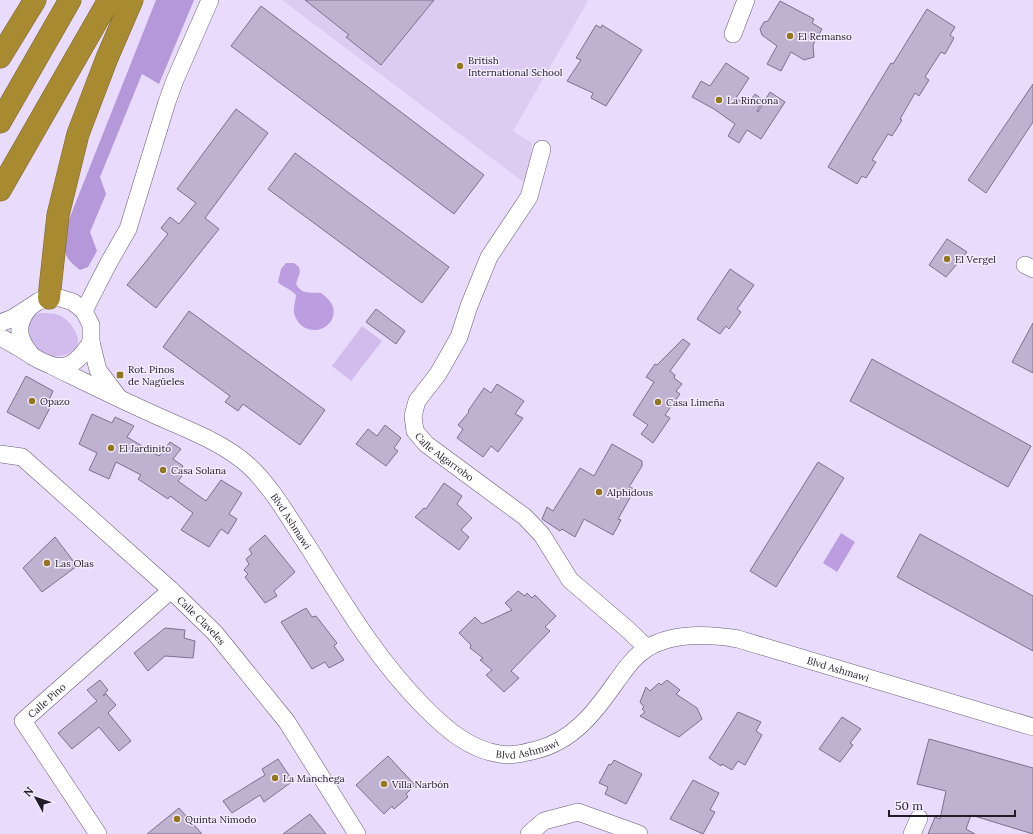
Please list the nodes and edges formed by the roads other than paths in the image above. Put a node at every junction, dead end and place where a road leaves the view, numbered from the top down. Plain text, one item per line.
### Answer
1 (35, 0) edge
2 (70, 0) edge
3 (109, 0) edge
4 (132, 0) edge
5 (210, 0) edge
6 (746, 0) edge
7 (733, 34) dead end
8 (0, 57) edge
9 (0, 122) edge
10 (542, 149) dead end
11 (0, 190) edge
12 (50, 298) junction
13 (30, 308) junction
14 (84, 311) junction
15 (0, 323) edge
16 (0, 337) edge
17 (91, 342) junction
18 (33, 356) junction
19 (52, 366) junction
20 (120, 399) junction
21 (0, 454) edge
22 (171, 590) junction
23 (647, 648) junction
24 (1033, 727) edge
25 (919, 818) dead end
26 (98, 834) edge
27 (357, 834) edge
28 (529, 834) edge
29 (639, 834) edge
30 (912, 834) edge

1 - 8 highway
2 - 9 highway
3 - 11 highway
4 - 12 highway
5 - 14 street
6 - 7 street
10 - 23 street, Calle Algarrobo
12 - 13 street
12 - 14 street
13 - 15 street
13 - 18 street
14 - 17 street
16 - 18 street
17 - 19 street
17 - 20 street, Blvd Ashmawi
18 - 19 street
19 - 20 street, Blvd Ashmawi
20 - 23 street, Blvd Ashmawi
21 - 22 street, Calle Claveles
22 - 26 street, Calle Pino
22 - 27 street, Calle Claveles
23 - 24 street, Blvd Ashmawi
25 - 30 street
28 - 29 street

